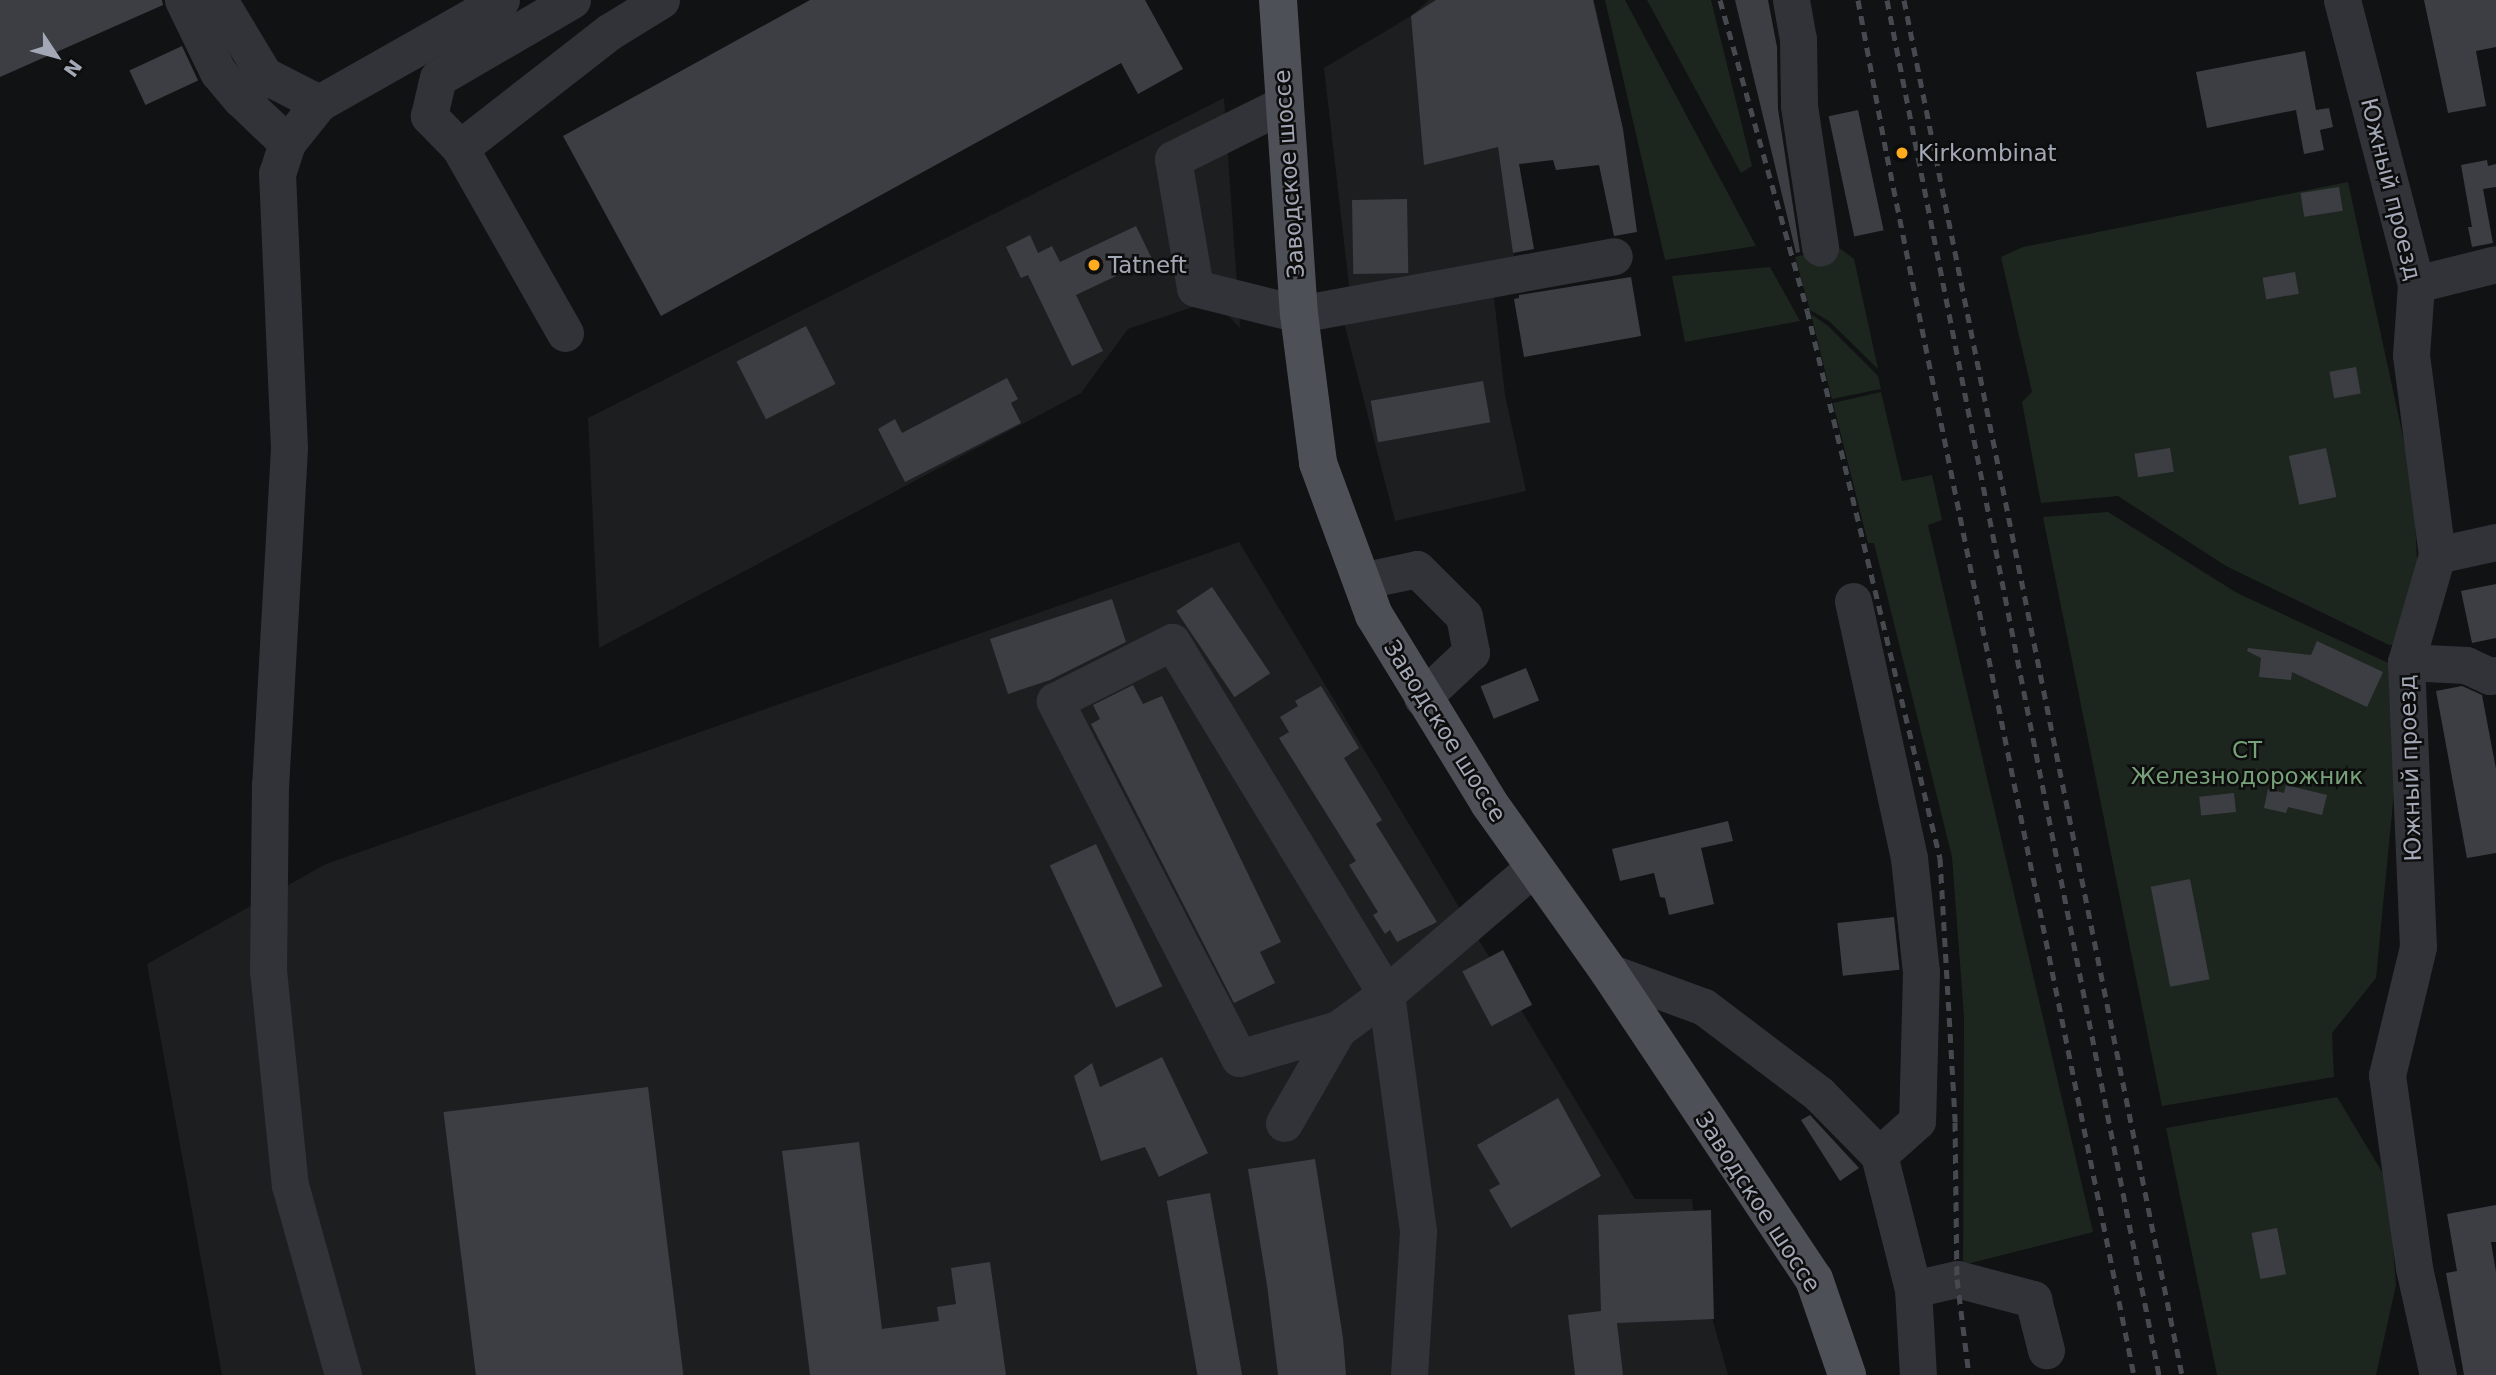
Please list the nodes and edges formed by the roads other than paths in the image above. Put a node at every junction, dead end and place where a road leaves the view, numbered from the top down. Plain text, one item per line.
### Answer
1 (183, 0) edge
2 (219, 0) edge
3 (501, 0) edge
4 (572, 0) edge
5 (661, 0) edge
6 (1278, 0) edge
7 (1791, 0) edge
8 (2342, 0) edge
9 (252, 87) junction
10 (319, 103) junction
11 (1284, 104) junction
12 (460, 148) junction
13 (282, 158) junction
14 (1820, 247) dead end
15 (1614, 256) dead end
16 (2496, 264) edge
17 (2416, 284) junction
18 (1299, 314) junction
19 (565, 333) dead end
20 (2496, 542) edge
21 (2437, 555) junction
22 (1361, 581) junction
23 (1853, 601) dead end
24 (2406, 662) junction
25 (2494, 683) edge
26 (1422, 698) junction
27 (1534, 867) junction
28 (1609, 972) junction
29 (1386, 994) junction
30 (1338, 1029) junction
31 (1284, 1123) dead end
32 (1879, 1155) junction
33 (1913, 1289) junction
34 (2046, 1350) dead end
35 (343, 1375) edge
36 (1409, 1375) edge
37 (1847, 1375) edge
38 (1918, 1375) edge
39 (2438, 1375) edge

1 - 9 street
2 - 9 street
3 - 10 street
4 - 12 street
5 - 12 street
6 - 11 main road, Заводское шоссе
7 - 14 street
8 - 17 street, Южный проезд
9 - 10 street
9 - 13 street
10 - 13 street
11 - 18 main road, Заводское шоссе
11 - 18 street
12 - 19 street
13 - 35 street
15 - 18 street
16 - 17 street
17 - 21 street, Южный проезд
18 - 22 main road, Заводское шоссе
20 - 21 street
21 - 24 street, Южный проезд
22 - 26 main road, Заводское шоссе
22 - 26 street
23 - 32 street
24 - 25 street
24 - 39 street, Южный проезд
26 - 27 main road, Заводское шоссе
27 - 28 main road, Заводское шоссе
27 - 29 street
28 - 32 street
28 - 37 main road, Заводское шоссе
29 - 30 street
29 - 30 street
29 - 36 street
30 - 31 street
32 - 33 street
33 - 34 street
33 - 38 street

